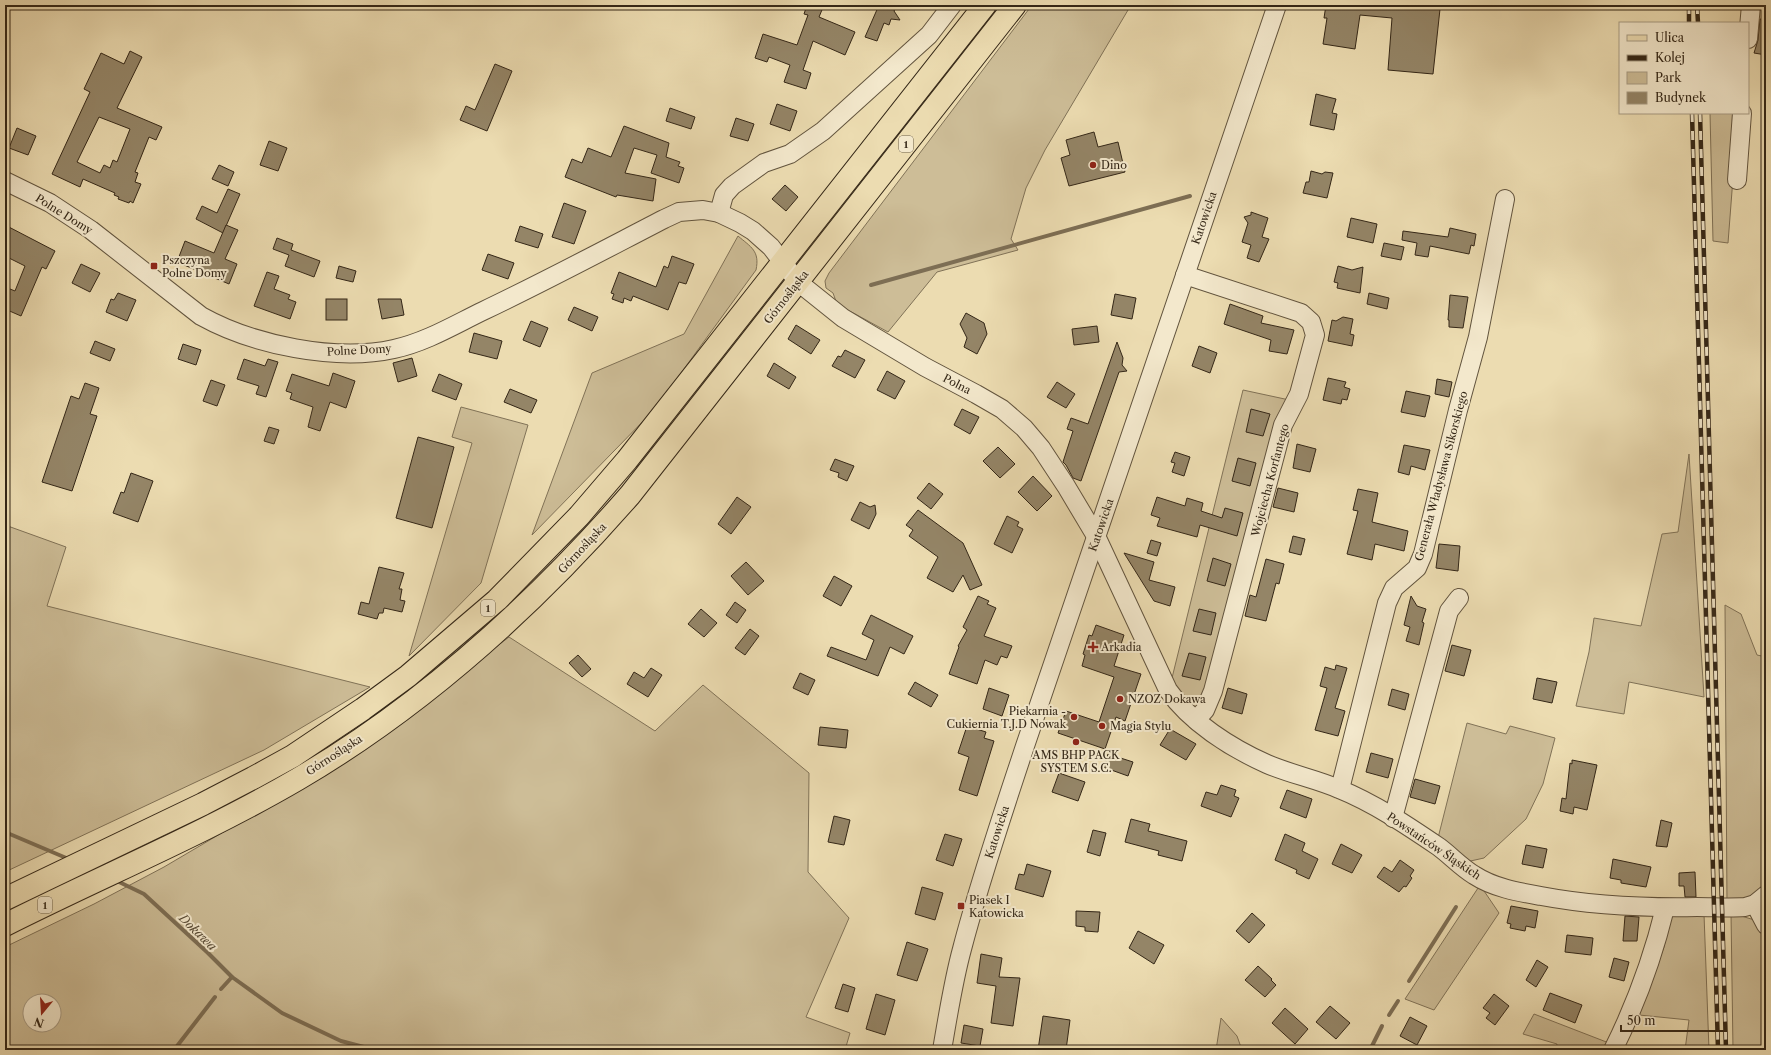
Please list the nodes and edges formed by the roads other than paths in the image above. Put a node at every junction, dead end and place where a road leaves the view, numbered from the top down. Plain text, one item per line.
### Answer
1 (952, 5) edge
2 (985, 5) edge
3 (1014, 5) edge
4 (1277, 5) edge
5 (1751, 5) edge
6 (1749, 28) edge
7 (1742, 114) edge
8 (1737, 180) dead end
9 (5, 181) edge
10 (1505, 199) dead end
11 (719, 213) junction
12 (782, 264) junction
13 (1185, 275) junction
14 (798, 282) junction
15 (1097, 538) junction
16 (1459, 598) dead end
17 (1196, 720) junction
18 (1340, 789) junction
19 (1394, 818) junction
20 (5, 899) edge
21 (1761, 900) edge
22 (1664, 908) junction
23 (5, 925) edge
24 (1766, 925) edge
25 (942, 1050) edge
26 (1613, 1050) edge

1 - 11 street
2 - 12 main road, Górnośląska / 1
3 - 14 main road, Górnośląska / 1
4 - 13 street, Katowicka
5 - 6 street
7 - 8 street
9 - 11 street, Polne Domy
10 - 18 street, Generała Władysława Sikorskiego
11 - 12 street, Polne Domy
12 - 14 street, Polna
12 - 20 main road, Górnośląska / 1
13 - 15 street, Katowicka
13 - 17 street, Wojciecha Korfantego
14 - 15 street, Polna
14 - 23 main road, Górnośląska / 1
15 - 17 street, Powstańców Śląskich
15 - 25 street, Katowicka
16 - 19 street
17 - 18 street, Powstańców Śląskich
18 - 19 street, Powstańców Śląskich
19 - 22 street, Powstańców Śląskich
21 - 22 street, Powstańców Śląskich
21 - 24 street, Powstańców Śląskich
22 - 26 street

